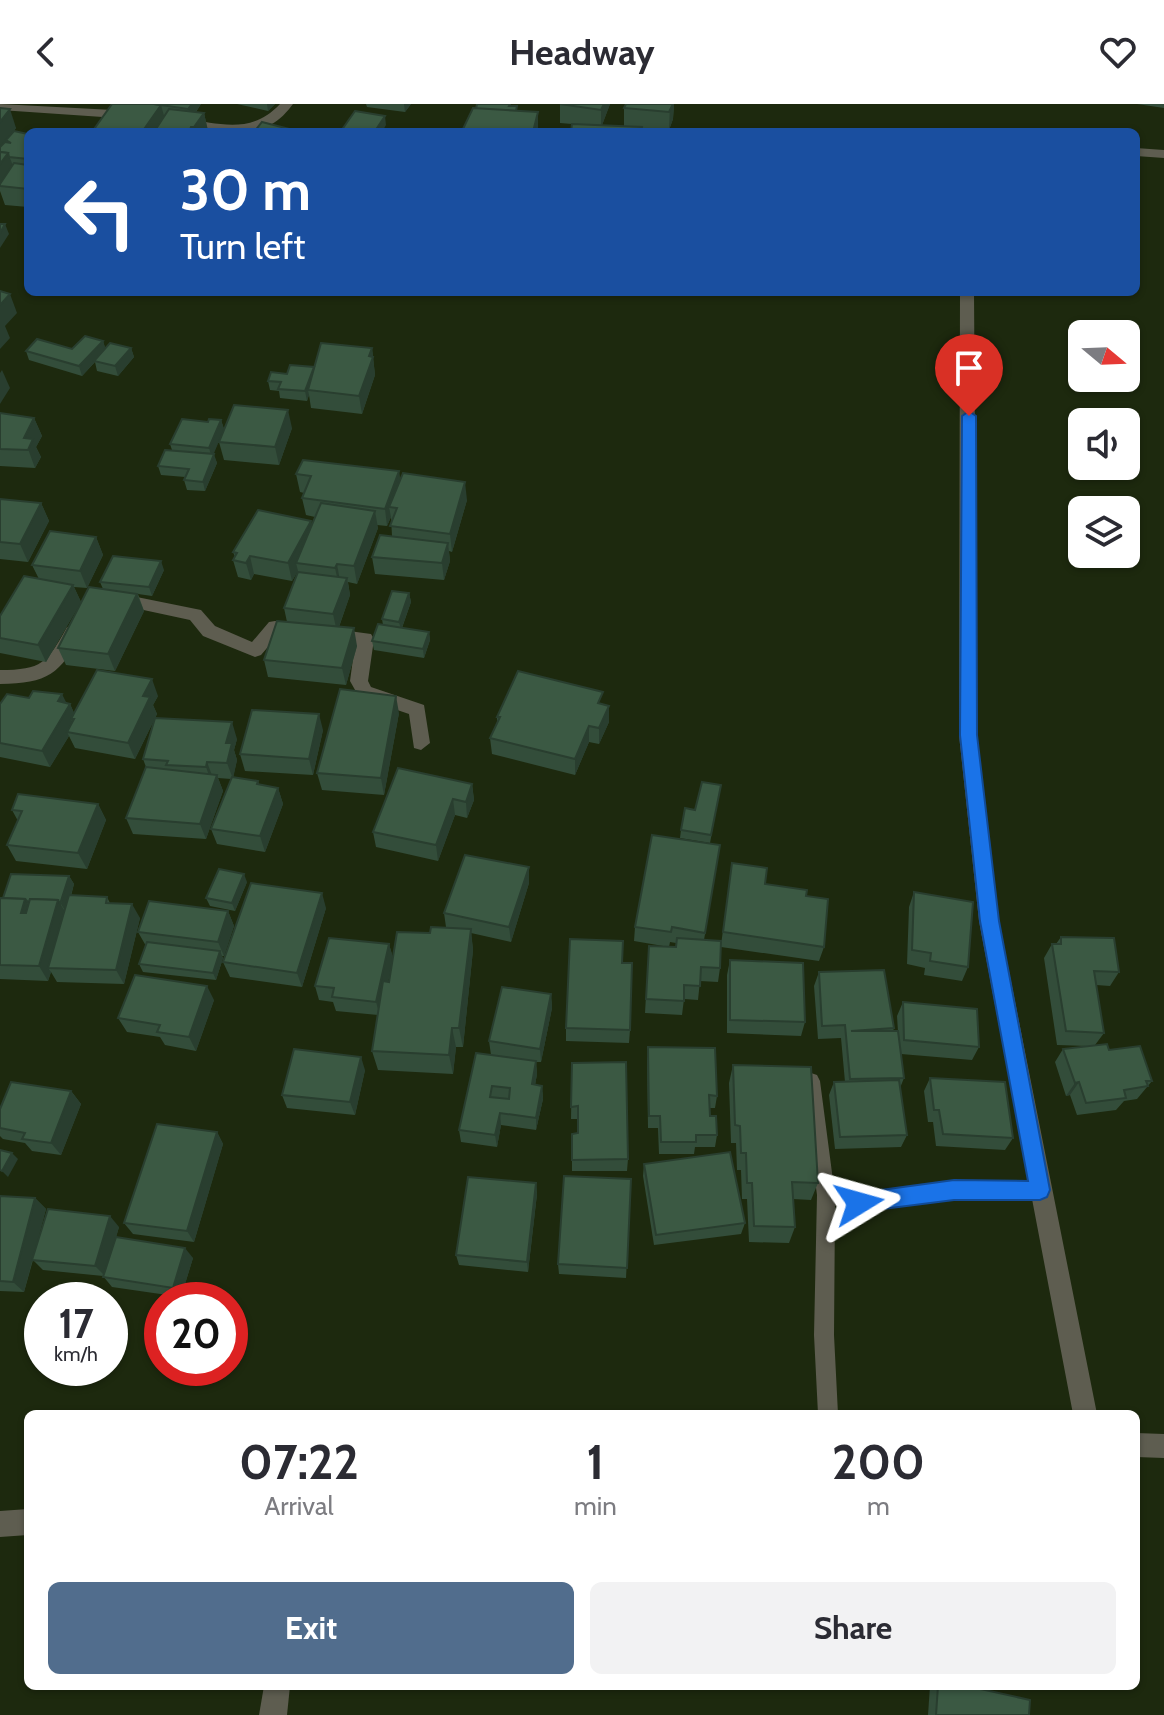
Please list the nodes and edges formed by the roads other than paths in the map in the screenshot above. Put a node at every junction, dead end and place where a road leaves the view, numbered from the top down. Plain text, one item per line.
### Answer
1 (287, 104) edge
2 (0, 106) edge
3 (148, 117) edge
4 (172, 121) edge
5 (209, 128) edge
6 (244, 128) edge
7 (1140, 152) edge
8 (1164, 154) edge
9 (967, 296) edge
10 (93, 594) edge
11 (79, 620) edge
12 (0, 677) edge
13 (421, 743) dead end
14 (811, 1081) edge
15 (1040, 1190) junction
16 (826, 1195) junction
17 (828, 1410) edge
18 (1084, 1410) edge
19 (1140, 1445) edge
20 (1164, 1446) edge
21 (24, 1522) edge
22 (0, 1524) edge
23 (276, 1690) edge
24 (273, 1715) edge

1 - 6 street
2 - 3 street
4 - 5 street
7 - 8 street
9 - 15 street
10 - 13 street
11 - 12 street
14 - 16 lane
15 - 16 lane
15 - 18 street
16 - 17 lane
19 - 20 street
21 - 22 street
23 - 24 street

